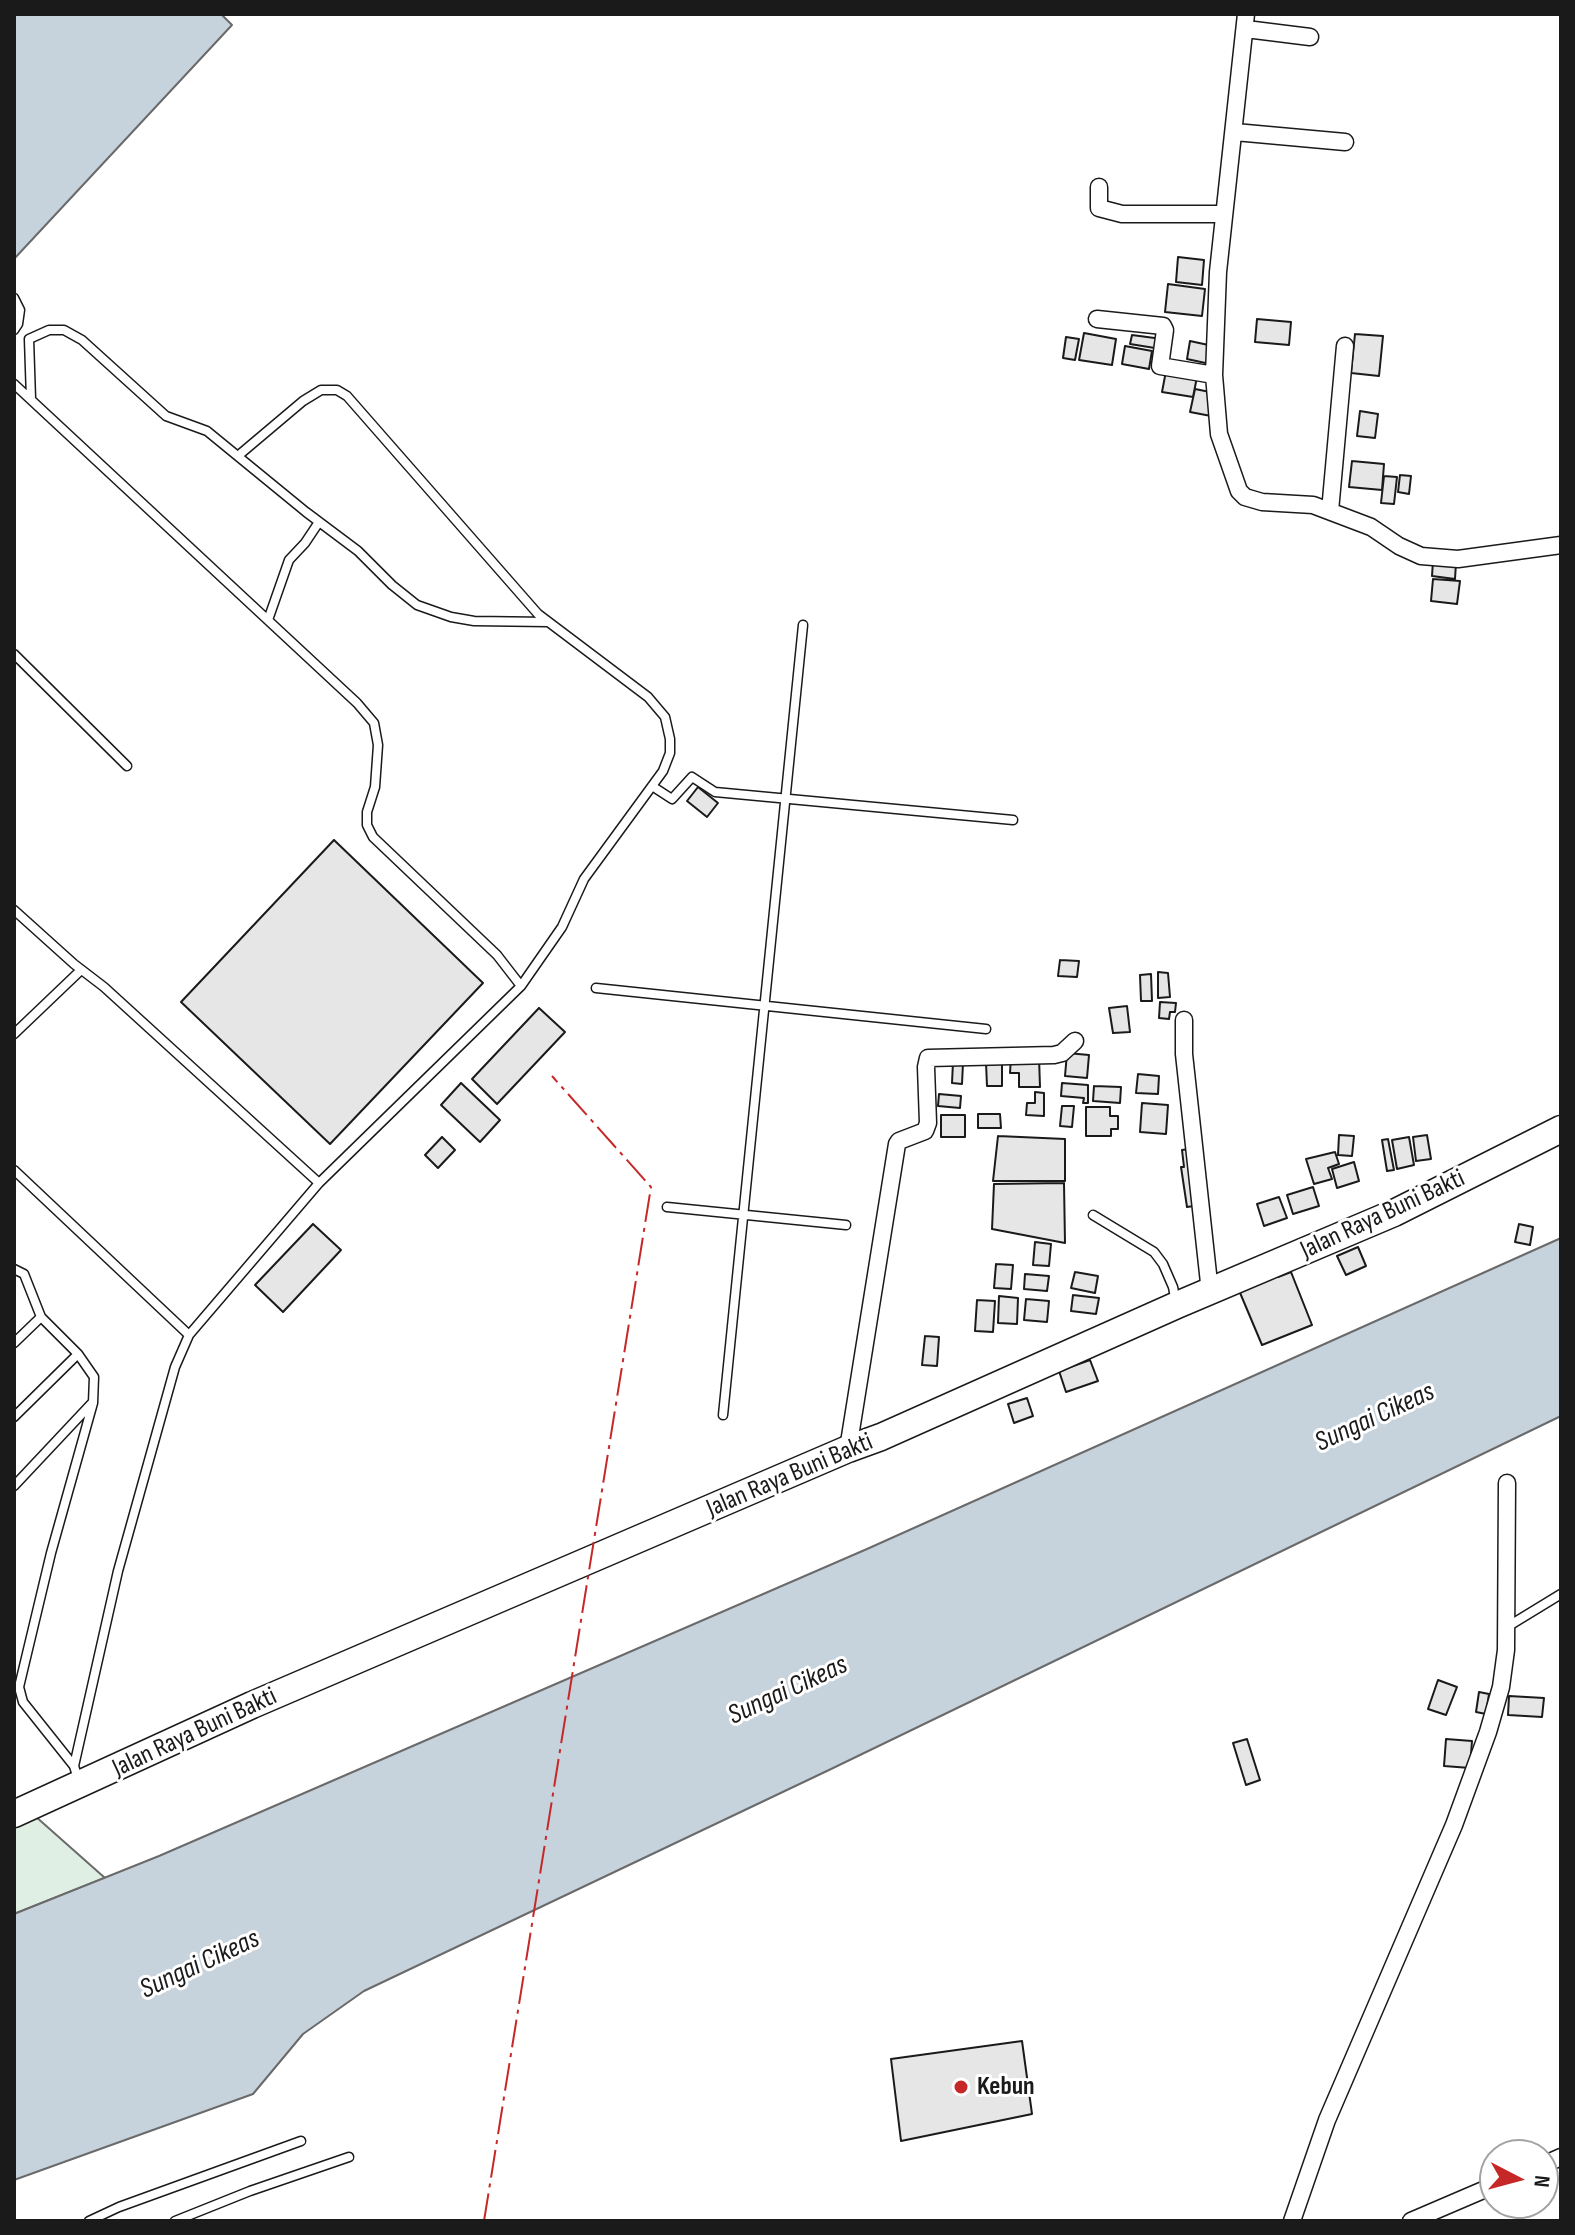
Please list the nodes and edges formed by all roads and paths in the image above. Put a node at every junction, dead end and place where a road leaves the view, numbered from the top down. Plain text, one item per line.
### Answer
1 (1246, 22) edge
2 (1310, 37) dead end
3 (1235, 132) junction
4 (1345, 142) dead end
5 (1099, 187) dead end
6 (1224, 214) junction
7 (14, 298) edge
8 (1097, 319) dead end
9 (14, 330) edge
10 (1345, 346) dead end
11 (1214, 375) junction
12 (14, 384) edge
13 (31, 400) junction
14 (239, 455) junction
15 (1330, 511) junction
16 (319, 522) junction
17 (1561, 545) edge
18 (268, 620) junction
19 (548, 622) junction
20 (803, 625) dead end
21 (14, 654) edge
22 (127, 766) dead end
23 (652, 786) junction
24 (786, 799) junction
25 (1013, 820) dead end
26 (14, 910) edge
27 (81, 970) junction
28 (521, 986) junction
29 (596, 988) dead end
30 (764, 1006) junction
31 (1184, 1020) dead end
32 (986, 1029) dead end
33 (14, 1034) edge
34 (1075, 1041) dead end
35 (1561, 1129) edge
36 (14, 1170) edge
37 (319, 1183) junction
38 (667, 1207) dead end
39 (743, 1214) junction
40 (1093, 1215) dead end
41 (846, 1225) dead end
42 (14, 1269) edge
43 (1210, 1292) junction
44 (1177, 1305) junction
45 (41, 1317) junction
46 (189, 1335) junction
47 (14, 1343) edge
48 (78, 1354) junction
49 (93, 1403) junction
50 (723, 1415) dead end
51 (14, 1417) edge
52 (848, 1449) junction
53 (1507, 1483) dead end
54 (14, 1486) edge
55 (1561, 1594) edge
56 (1506, 1627) junction
57 (77, 1776) junction
58 (14, 1814) edge
59 (301, 2141) dead end
60 (349, 2157) dead end
61 (1479, 2192) edge
62 (89, 2221) edge
63 (175, 2221) edge
64 (1292, 2221) edge
65 (1411, 2221) edge

1 - 2 street
1 - 3 street
3 - 4 street
3 - 6 street
5 - 6 street
6 - 11 street
7 - 9 lane
8 - 11 street
10 - 15 street
11 - 15 street
12 - 13 lane
13 - 14 lane
13 - 18 lane
14 - 16 lane
14 - 19 lane
15 - 17 street
16 - 18 lane
16 - 19 lane
18 - 28 lane
19 - 23 lane
20 - 24 lane
21 - 22 lane
23 - 24 lane
23 - 28 lane
24 - 25 lane
24 - 30 lane
26 - 27 lane
27 - 33 lane
27 - 37 lane
28 - 37 lane
29 - 30 lane
30 - 32 lane
30 - 39 lane
31 - 43 street
34 - 52 street
35 - 43 main road, Jalan Raya Buni Bakti
36 - 46 lane
37 - 46 lane
38 - 39 lane
39 - 41 lane
39 - 50 lane
40 - 44 lane
42 - 45 lane
43 - 44 main road, Jalan Raya Buni Bakti
44 - 52 main road, Jalan Raya Buni Bakti
45 - 47 lane
45 - 48 lane
46 - 57 lane
48 - 49 lane
48 - 51 lane
49 - 54 lane
49 - 57 lane
52 - 57 main road, Jalan Raya Buni Bakti
53 - 56 street
55 - 56 lane
56 - 64 street
57 - 58 main road, Jalan Raya Buni Bakti
59 - 62 lane
60 - 63 lane
61 - 65 street

